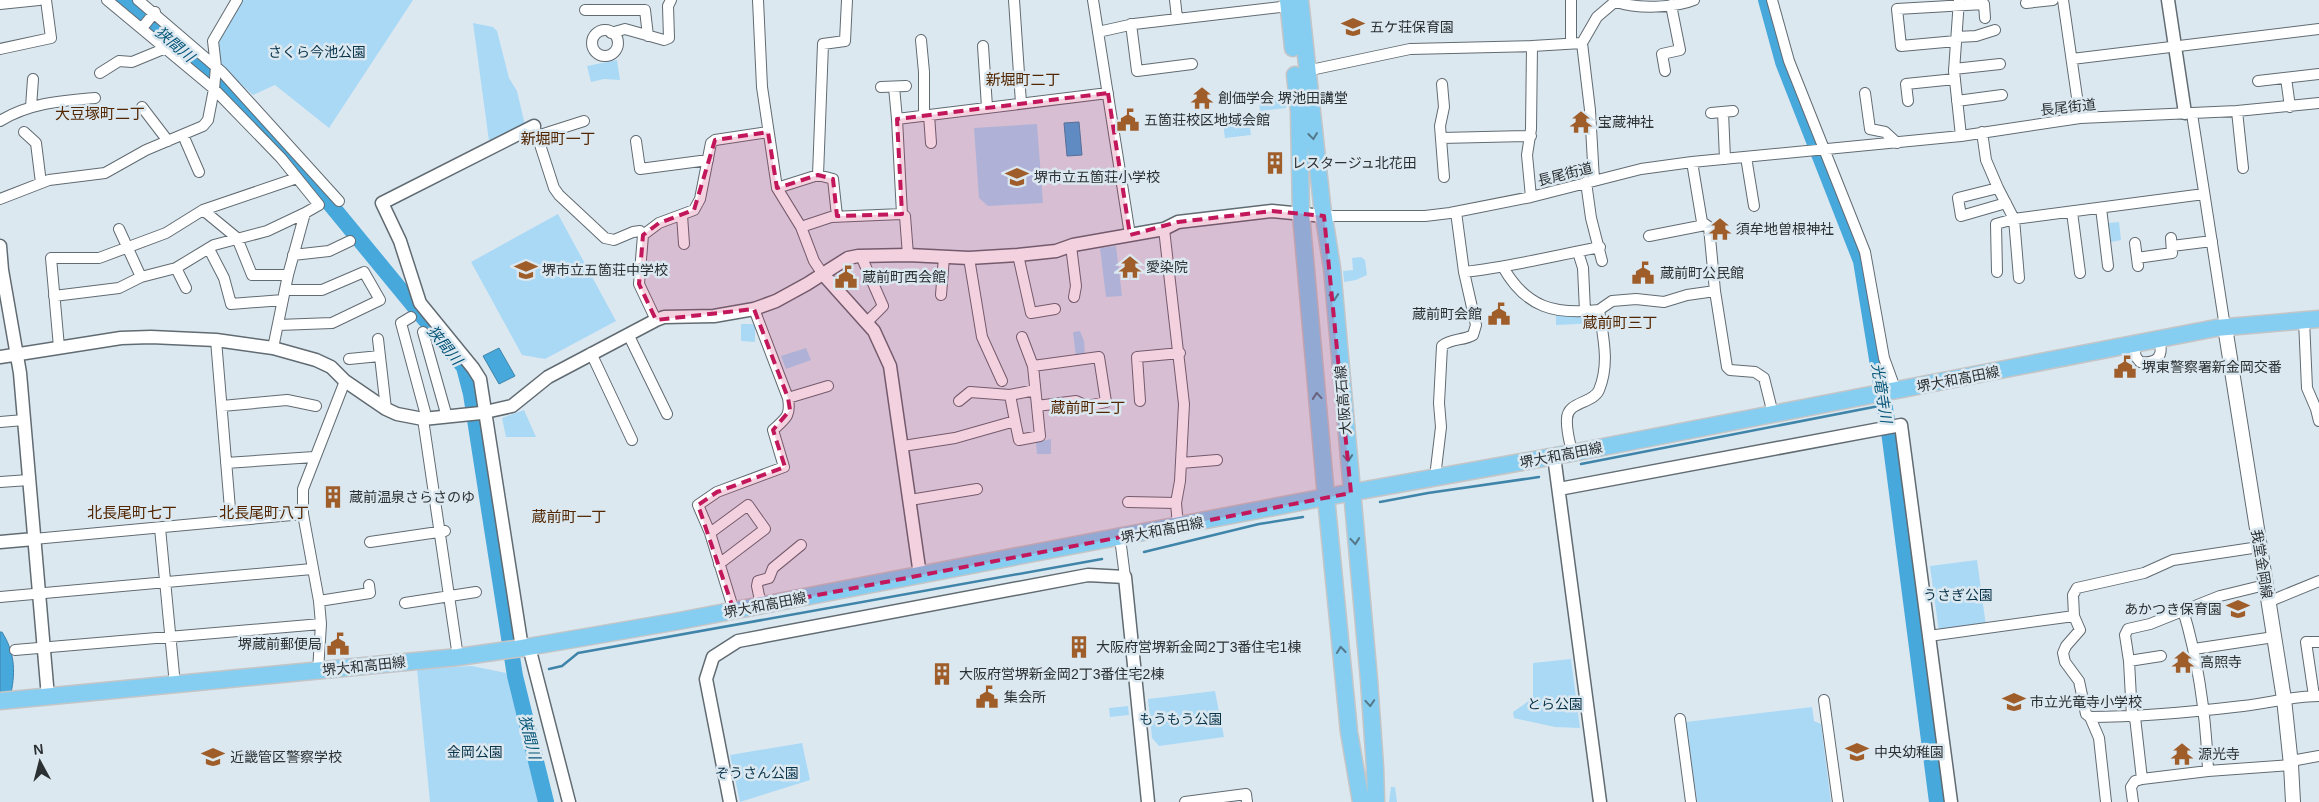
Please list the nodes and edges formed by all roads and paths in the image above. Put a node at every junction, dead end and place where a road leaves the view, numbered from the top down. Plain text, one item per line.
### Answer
1 (39, 0) edge
2 (46, 0) edge
3 (107, 0) edge
4 (138, 0) edge
5 (237, 0) edge
6 (671, 0) edge
7 (758, 0) edge
8 (847, 0) edge
9 (1014, 0) edge
10 (1093, 0) edge
11 (1175, 0) edge
12 (1571, 0) edge
13 (1694, 0) edge
14 (1772, 0) edge
15 (2053, 0) edge
16 (2063, 0) edge
17 (2168, 0) edge
18 (1617, 1) edge
19 (1292, 2) edge
20 (2026, 2) dead end
21 (1959, 3) edge
22 (0, 4) edge
23 (1671, 5) junction
24 (585, 10) dead end
25 (154, 12) junction
26 (1177, 18) junction
27 (1985, 18) dead end
28 (1131, 24) junction
29 (142, 28) junction
30 (2319, 29) edge
31 (1995, 30) dead end
32 (1098, 32) junction
33 (611, 33) dead end
34 (648, 36) junction
35 (1957, 39) junction
36 (921, 40) dead end
37 (1577, 44) junction
38 (983, 46) dead end
39 (1532, 46) junction
40 (2174, 46) junction
41 (166, 48) junction
42 (0, 50) edge
43 (2072, 59) junction
44 (1192, 64) dead end
45 (2000, 64) dead end
46 (216, 67) junction
47 (1306, 71) junction
48 (1665, 71) dead end
49 (100, 73) dead end
50 (1954, 74) junction
51 (2319, 74) edge
52 (2286, 78) junction
53 (33, 79) dead end
54 (2258, 81) dead end
55 (1442, 84) dead end
56 (894, 86) junction
57 (906, 86) dead end
58 (881, 87) dead end
59 (214, 89) junction
60 (1108, 92) junction
61 (1865, 93) dead end
62 (2002, 96) dead end
63 (95, 98) dead end
64 (1908, 100) dead end
65 (1957, 101) junction
66 (1022, 103) junction
67 (2319, 103) edge
68 (31, 107) junction
69 (142, 107) dead end
70 (2290, 107) junction
71 (988, 108) junction
72 (2237, 111) junction
73 (1711, 113) dead end
74 (2188, 114) junction
75 (927, 116) junction
76 (2080, 118) junction
77 (897, 119) junction
78 (0, 121) edge
79 (584, 121) dead end
80 (536, 131) junction
81 (24, 132) dead end
82 (768, 132) junction
83 (1982, 132) junction
84 (183, 135) junction
85 (1531, 136) junction
86 (1960, 136) junction
87 (1441, 138) junction
88 (168, 140) junction
89 (636, 141) dead end
90 (931, 143) dead end
91 (1897, 143) junction
92 (1819, 151) junction
93 (1746, 157) junction
94 (1725, 159) junction
95 (708, 160) junction
96 (1692, 162) junction
97 (2243, 168) dead end
98 (199, 172) dead end
99 (818, 175) junction
100 (1444, 176) dead end
101 (297, 178) junction
102 (1590, 181) junction
103 (40, 183) junction
104 (777, 188) junction
105 (1998, 188) junction
106 (2204, 194) junction
107 (1530, 197) junction
108 (0, 199) edge
109 (339, 201) dead end
110 (2006, 203) junction
111 (1754, 206) dead end
112 (2101, 208) junction
113 (203, 210) junction
114 (1456, 212) junction
115 (2072, 212) junction
116 (305, 213) junction
117 (902, 214) junction
118 (1301, 214) junction
119 (682, 215) junction
120 (837, 216) junction
121 (1324, 216) junction
122 (2014, 219) junction
123 (1705, 225) junction
124 (801, 227) junction
125 (120, 229) dead end
126 (1164, 229) junction
127 (643, 235) junction
128 (1130, 236) junction
129 (1648, 236) dead end
130 (237, 238) junction
131 (350, 241) dead end
132 (2212, 241) junction
133 (2136, 243) dead end
134 (684, 244) dead end
135 (0, 246) edge
136 (1071, 246) junction
137 (128, 247) junction
138 (1600, 247) junction
139 (209, 249) junction
140 (1578, 252) junction
141 (293, 255) junction
142 (908, 255) junction
143 (1018, 255) junction
144 (861, 256) junction
145 (944, 257) junction
146 (969, 258) junction
147 (1602, 261) dead end
148 (2108, 266) dead end
149 (1503, 267) junction
150 (176, 268) junction
151 (1464, 272) junction
152 (1997, 272) dead end
153 (822, 273) junction
154 (2080, 273) dead end
155 (288, 275) junction
156 (141, 277) junction
157 (2019, 278) dead end
158 (186, 288) dead end
159 (1715, 291) junction
160 (284, 295) junction
161 (941, 295) dead end
162 (54, 296) junction
163 (1074, 297) dead end
164 (754, 309) junction
165 (1055, 309) dead end
166 (1599, 310) junction
167 (1585, 311) junction
168 (411, 317) dead end
169 (2311, 319) edge
170 (656, 320) junction
171 (866, 323) junction
172 (278, 325) junction
173 (2225, 327) junction
174 (423, 332) dead end
175 (628, 334) junction
176 (1022, 337) dead end
177 (378, 339) dead end
178 (216, 340) junction
179 (59, 347) junction
180 (273, 348) junction
181 (1180, 353) junction
182 (16, 354) junction
183 (591, 354) junction
184 (380, 356) junction
185 (0, 357) edge
186 (348, 359) dead end
187 (1033, 366) junction
188 (344, 381) junction
189 (1002, 381) dead end
190 (828, 386) dead end
191 (1035, 390) junction
192 (1894, 391) junction
193 (1010, 395) junction
194 (2315, 397) edge
195 (788, 398) junction
196 (959, 401) dead end
197 (1140, 401) dead end
198 (222, 406) junction
199 (316, 406) dead end
200 (1037, 406) junction
201 (386, 409) junction
202 (483, 413) junction
203 (667, 414) dead end
204 (1773, 414) junction
205 (447, 417) junction
206 (423, 419) junction
207 (24, 420) junction
208 (1015, 421) junction
209 (0, 422) edge
210 (2319, 422) edge
211 (632, 440) dead end
212 (903, 446) junction
213 (1572, 453) junction
214 (1554, 456) junction
215 (314, 458) junction
216 (1217, 460) dead end
217 (226, 463) junction
218 (1181, 463) junction
219 (1435, 477) junction
220 (29, 480) junction
221 (0, 482) edge
222 (1559, 489) junction
223 (977, 490) dead end
224 (1351, 493) junction
225 (1326, 497) junction
226 (910, 500) junction
227 (1128, 502) dead end
228 (1176, 503) junction
229 (303, 514) junction
230 (231, 521) junction
231 (1178, 526) junction
232 (160, 528) junction
233 (444, 531) junction
234 (710, 533) junction
235 (1120, 538) junction
236 (34, 539) junction
237 (0, 542) edge
238 (370, 542) dead end
239 (801, 545) dead end
240 (2259, 546) junction
241 (719, 564) junction
242 (312, 569) junction
243 (920, 575) junction
244 (1125, 577) junction
245 (2319, 581) edge
246 (165, 582) junction
247 (369, 585) dead end
248 (2265, 585) junction
249 (476, 592) dead end
250 (39, 594) junction
251 (450, 596) junction
252 (0, 597) edge
253 (319, 601) junction
254 (405, 602) dead end
255 (2268, 602) junction
256 (761, 605) junction
257 (2183, 610) junction
258 (734, 611) junction
259 (2074, 616) junction
260 (321, 624) junction
261 (1930, 636) junction
262 (170, 637) junction
263 (2274, 637) junction
264 (2319, 642) edge
265 (44, 648) junction
266 (518, 649) junction
267 (2194, 649) junction
268 (15, 650) dead end
269 (2161, 656) dead end
270 (458, 657) junction
271 (2129, 661) junction
272 (318, 671) junction
273 (175, 686) junction
274 (2316, 696) edge
275 (48, 697) junction
276 (2284, 699) junction
277 (1824, 700) dead end
278 (0, 701) edge
279 (2204, 710) junction
280 (2090, 717) junction
281 (2133, 717) junction
282 (1680, 719) dead end
283 (2319, 756) edge
284 (2291, 763) junction
285 (2208, 771) junction
286 (2142, 780) junction
287 (569, 802) edge
288 (730, 802) edge
289 (1148, 802) edge
290 (1185, 802) edge
291 (1247, 802) edge
292 (1361, 802) edge
293 (1376, 802) edge
294 (1600, 802) edge
295 (1691, 802) edge
296 (1838, 802) edge
297 (1952, 802) edge
298 (2106, 802) edge
299 (2133, 802) edge
300 (2293, 802) edge

1 - 22 street
2 - 42 street
3 - 29 street
4 - 25 street
5 - 46 street
6 - 34 street
7 - 82 street
8 - 99 street
9 - 66 street
10 - 32 street
11 - 26 street
12 - 37 street
13 - 23 street
14 - 92 street
15 - 20 street
16 - 43 street
17 - 40 street
18 - 23 street
18 - 37 street
19 - 26 street
19 - 47 main road, 大阪高石線
19 - 118 main road, 大阪高石線
21 - 27 street
21 - 35 street
21 - 35 street
23 - 48 street
24 - 34 street
25 - 29 street
25 - 46 street
26 - 28 street
28 - 32 street
28 - 44 street
29 - 41 street
30 - 40 street
31 - 35 street
32 - 60 street
33 - 34 street
35 - 50 street
36 - 75 street
37 - 39 street
37 - 102 street
38 - 71 street
39 - 47 street
39 - 85 street
40 - 43 street
40 - 74 street
41 - 49 street
41 - 59 street
43 - 76 street
45 - 50 street
46 - 59 street
46 - 109 street
47 -> 121 main road, 大阪高石線
50 - 64 street
50 - 65 street
51 - 52 street
52 - 54 street
52 - 70 street
53 - 68 street
55 - 87 street
56 - 57 street
56 - 58 street
56 - 77 street
59 - 84 street
59 - 101 street
60 - 66 street
60 - 128 street
61 - 91 street
62 - 65 street
63 - 68 street
65 - 86 street
66 - 71 street
67 - 70 street, 長尾街道
68 - 78 street
69 - 88 street
70 - 72 street, 長尾街道
71 - 75 street
72 - 74 street, 長尾街道
72 - 97 street
73 - 94 street
74 - 76 street, 長尾街道
74 - 106 street
75 - 77 street
75 - 90 street
76 - 83 street, 長尾街道
77 - 117 street
79 - 80 street
80 - 127 street
80 - 202 street
81 - 103 street
82 - 95 street
82 - 104 street
83 - 86 street, 長尾街道
83 - 105 street
84 - 88 street
84 - 98 street
85 - 87 street
85 - 107 street
86 - 91 street, 長尾街道
87 - 100 street
88 - 103 street
89 - 95 street
91 - 92 street, 長尾街道
92 - 93 street, 長尾街道
92 - 192 street
93 - 94 street, 長尾街道
93 - 111 street
94 - 96 street, 長尾街道
95 - 119 street
96 - 102 street, 長尾街道
96 - 123 street
99 - 104 street
99 - 120 street
101 - 113 street
101 - 116 street
102 - 107 street, 長尾街道
102 - 138 street
103 - 108 street
104 - 124 street
105 - 110 street
105 - 110 street
106 - 112 street
106 - 132 street
107 - 114 street, 長尾街道
110 - 122 street
112 - 115 street
112 - 148 street
113 - 130 street
113 - 137 street
114 - 121 street, 長尾街道
114 - 151 street
115 - 122 street
115 - 154 street
116 - 130 street
116 - 141 street
117 - 120 street
117 - 142 street
118 - 121 street
118 - 126 street
225 -> 118 main road, 大阪高石線
119 - 127 street
119 - 134 street
120 - 124 street
121 -> 224 main road, 大阪高石線
122 - 152 street
122 - 157 street
123 - 129 street
123 - 159 street
124 - 153 street
125 - 137 street
126 - 128 street
126 - 181 street
127 - 170 street
128 - 136 street
130 - 139 street
130 - 155 street
131 - 141 street
132 - 133 street
132 - 173 street
135 - 182 street
136 - 143 street
136 - 163 street
137 - 156 street
137 - 162 street
138 - 140 street
138 - 147 street
139 - 150 street
139 - 160 street
140 - 149 street
140 - 167 street
141 - 155 street
142 - 144 street
142 - 145 street
143 - 146 street
143 - 165 street
144 - 153 street
144 - 171 street
145 - 146 street
145 - 161 street
146 - 189 street
149 - 151 street
149 - 167 street
150 - 156 street
150 - 158 street
151 - 219 street
153 - 164 street
153 - 171 street
155 - 160 street
156 - 162 street
159 - 166 street
159 - 204 street
160 - 172 street
160 - 172 street
162 - 179 street
164 - 170 street
164 - 195 street
166 - 167 street
166 - 213 street
168 - 206 street
169 - 173 main road, 堺大和高田線
169 - 194 street
170 - 175 street
171 - 212 street
172 - 180 street
173 - 192 main road, 堺大和高田線
173 - 240 main road, 我堂金岡線
174 - 205 street
175 - 183 street
175 - 203 street
176 - 187 street
177 - 184 street
178 - 179 street
178 - 180 street
178 - 198 street
179 - 182 street
180 - 188 street
181 - 197 street
181 - 218 street
182 - 185 street
182 - 207 street
183 - 202 street
183 - 211 street
184 - 186 street
184 - 201 street
187 - 191 street
187 - 200 street
188 - 201 street
188 - 215 street
190 - 195 street
191 - 193 street
191 - 200 street
192 - 204 main road, 堺大和高田線
193 - 196 street
193 - 208 street
194 - 210 street
195 - 234 street
198 - 199 street
198 - 217 street
200 - 208 street
201 - 206 street
202 - 205 street
202 - 266 street
204 - 213 main road, 堺大和高田線
205 - 206 street
206 - 233 street
207 - 209 street
207 - 220 street
208 - 212 street
212 - 226 street
213 - 214 main road, 堺大和高田線
214 - 219 main road, 堺大和高田線
214 - 222 street
215 - 217 street
215 - 229 street
216 - 218 street
217 - 230 street
218 - 228 street
219 - 224 main road, 堺大和高田線
220 - 221 street
220 - 236 street
222 - 261 street
222 - 294 street
223 - 226 street
224 - 225 main road, 堺大和高田線
224 -> 293 main road, 大阪高石線
225 - 231 main road, 堺大和高田線
292 -> 225 main road, 大阪高石線
226 - 243 street
227 - 228 street
228 - 231 street
229 - 230 street
229 - 242 street
230 - 232 street
231 - 235 main road, 堺大和高田線
232 - 236 street
232 - 246 street
233 - 238 street
233 - 251 street
234 - 241 street
234 - 241 street
235 - 243 main road, 堺大和高田線
235 - 244 street
236 - 237 street
236 - 250 street
239 - 256 street
240 - 248 main road, 我堂金岡線
240 - 259 street
241 - 258 street
242 - 246 street
242 - 253 street
243 - 256 main road, 堺大和高田線
244 - 288 street
244 - 289 street
245 - 255 street
246 - 250 street
246 - 262 street
247 - 253 street
248 - 255 main road, 我堂金岡線
248 - 257 street
249 - 251 street
250 - 252 street
250 - 265 street
251 - 254 street
251 - 270 street
253 - 260 street
255 - 263 main road, 我堂金岡線
256 - 258 main road, 堺大和高田線
257 - 267 street
257 - 271 street
258 - 266 main road, 堺大和高田線
259 - 261 street
259 - 280 street
260 - 262 street
260 - 272 street
261 - 297 street
262 - 265 street
262 - 273 street
263 - 267 street
263 - 276 main road, 我堂金岡線
264 - 274 street
265 - 268 street
265 - 275 street
266 - 270 main road, 堺大和高田線
266 - 287 street
267 - 279 street
269 - 271 street
270 - 272 main road, 堺大和高田線
271 - 281 street
272 - 273 main road, 堺大和高田線
273 - 275 main road, 堺大和高田線
274 - 276 street
275 - 278 main road, 堺大和高田線
276 - 279 street
276 - 284 main road, 我堂金岡線
277 - 296 street
279 - 281 street
279 - 285 street
280 - 281 street
280 - 298 street
281 - 286 street
282 - 295 street
283 - 284 street
284 - 285 street
284 - 300 main road, 我堂金岡線
285 - 286 street
286 - 299 street
290 - 291 street

